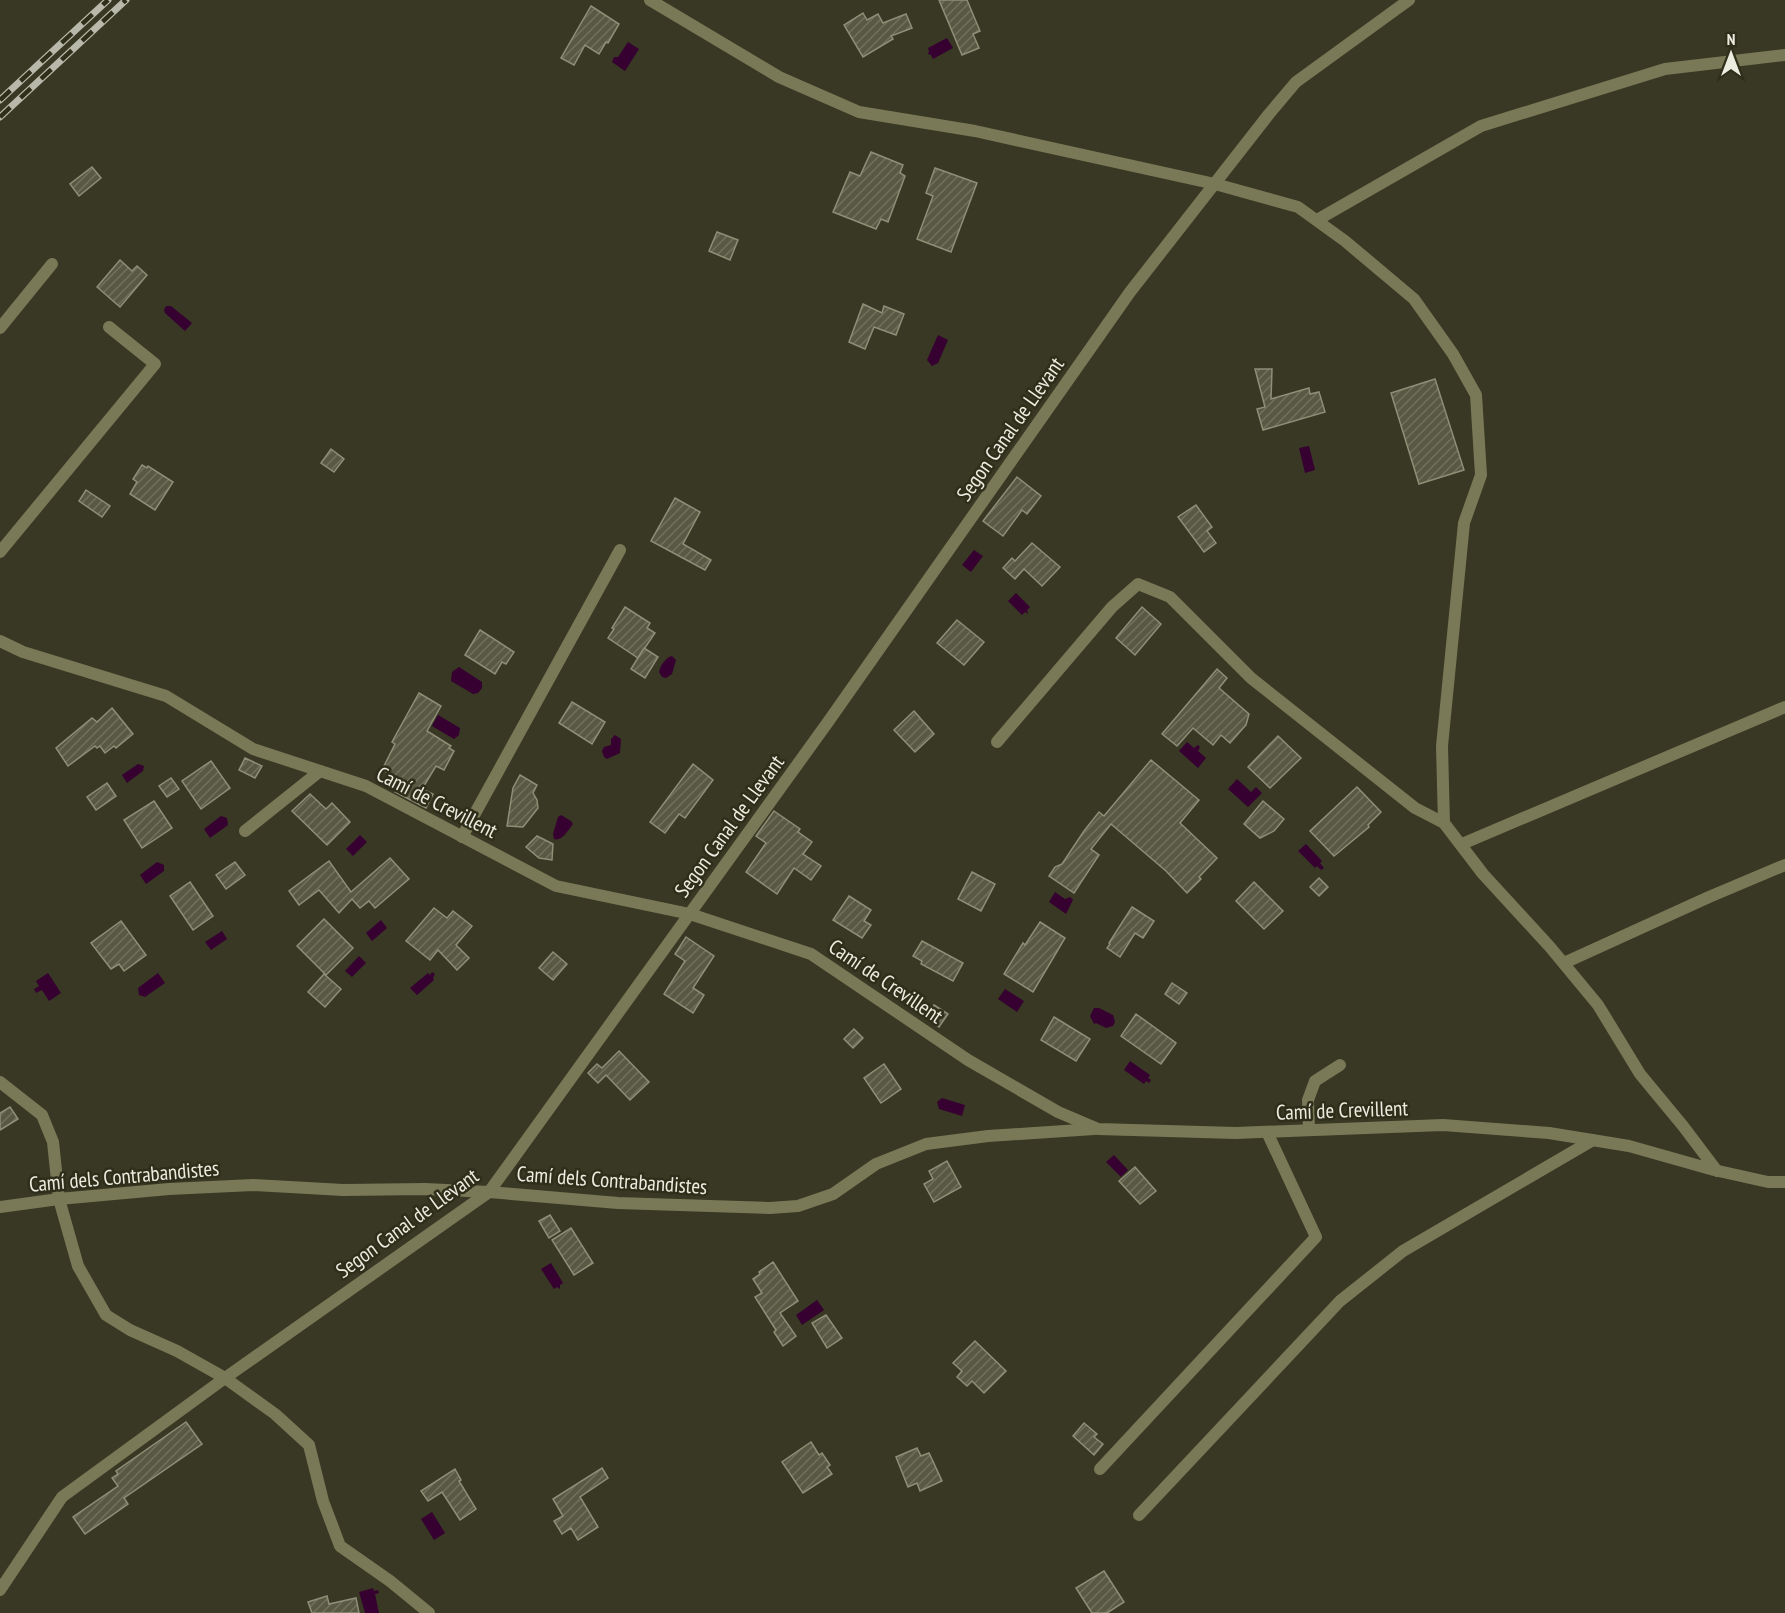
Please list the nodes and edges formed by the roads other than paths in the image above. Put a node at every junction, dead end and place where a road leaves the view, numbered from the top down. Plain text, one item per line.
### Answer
1 (650, 0) edge
2 (1409, 0) edge
3 (1785, 54) edge
4 (1215, 184) junction
5 (1317, 220) junction
6 (52, 264) dead end
7 (109, 327) dead end
8 (0, 328) edge
9 (620, 550) dead end
10 (0, 552) edge
11 (0, 641) edge
12 (1785, 707) edge
13 (997, 742) dead end
14 (320, 771) junction
15 (1444, 823) junction
16 (245, 831) dead end
17 (462, 837) junction
18 (1462, 844) junction
19 (1785, 865) edge
20 (690, 914) junction
21 (1564, 963) junction
22 (1340, 1065) dead end
23 (0, 1082) edge
24 (1098, 1129) junction
25 (1310, 1130) junction
26 (1267, 1132) junction
27 (1593, 1140) junction
28 (1717, 1171) junction
29 (1785, 1182) edge
30 (489, 1192) junction
31 (59, 1199) junction
32 (0, 1207) edge
33 (225, 1378) junction
34 (1100, 1469) dead end
35 (1139, 1515) dead end
36 (0, 1590) edge
37 (429, 1613) edge

1 - 4 street
2 - 4 street, Segon Canal de Llevant
3 - 5 street
4 - 5 street
4 - 20 street, Segon Canal de Llevant
5 - 15 street
6 - 8 street
7 - 10 street
9 - 17 street
11 - 14 street, Camí de Crevillent
12 - 18 street
13 - 15 street
14 - 16 street
14 - 17 street, Camí de Crevillent
15 - 18 street
17 - 20 street, Camí de Crevillent
18 - 21 street
19 - 21 street
20 - 24 street, Camí de Crevillent
20 - 30 street, Segon Canal de Llevant
21 - 28 street
22 - 25 street
23 - 31 street
24 - 26 street, Camí de Crevillent
24 - 30 street, Camí dels Contrabandistes
25 - 26 street, Camí de Crevillent
25 - 27 street, Camí de Crevillent
26 - 34 street
27 - 28 street, Camí de Crevillent
27 - 35 street
28 - 29 street, Camí de Crevillent
30 - 31 street, Camí dels Contrabandistes
30 - 33 street, Segon Canal de Llevant
31 - 32 street, Camí dels Contrabandistes
31 - 33 street
33 - 36 street, Segon Canal de Llevant
33 - 37 street

